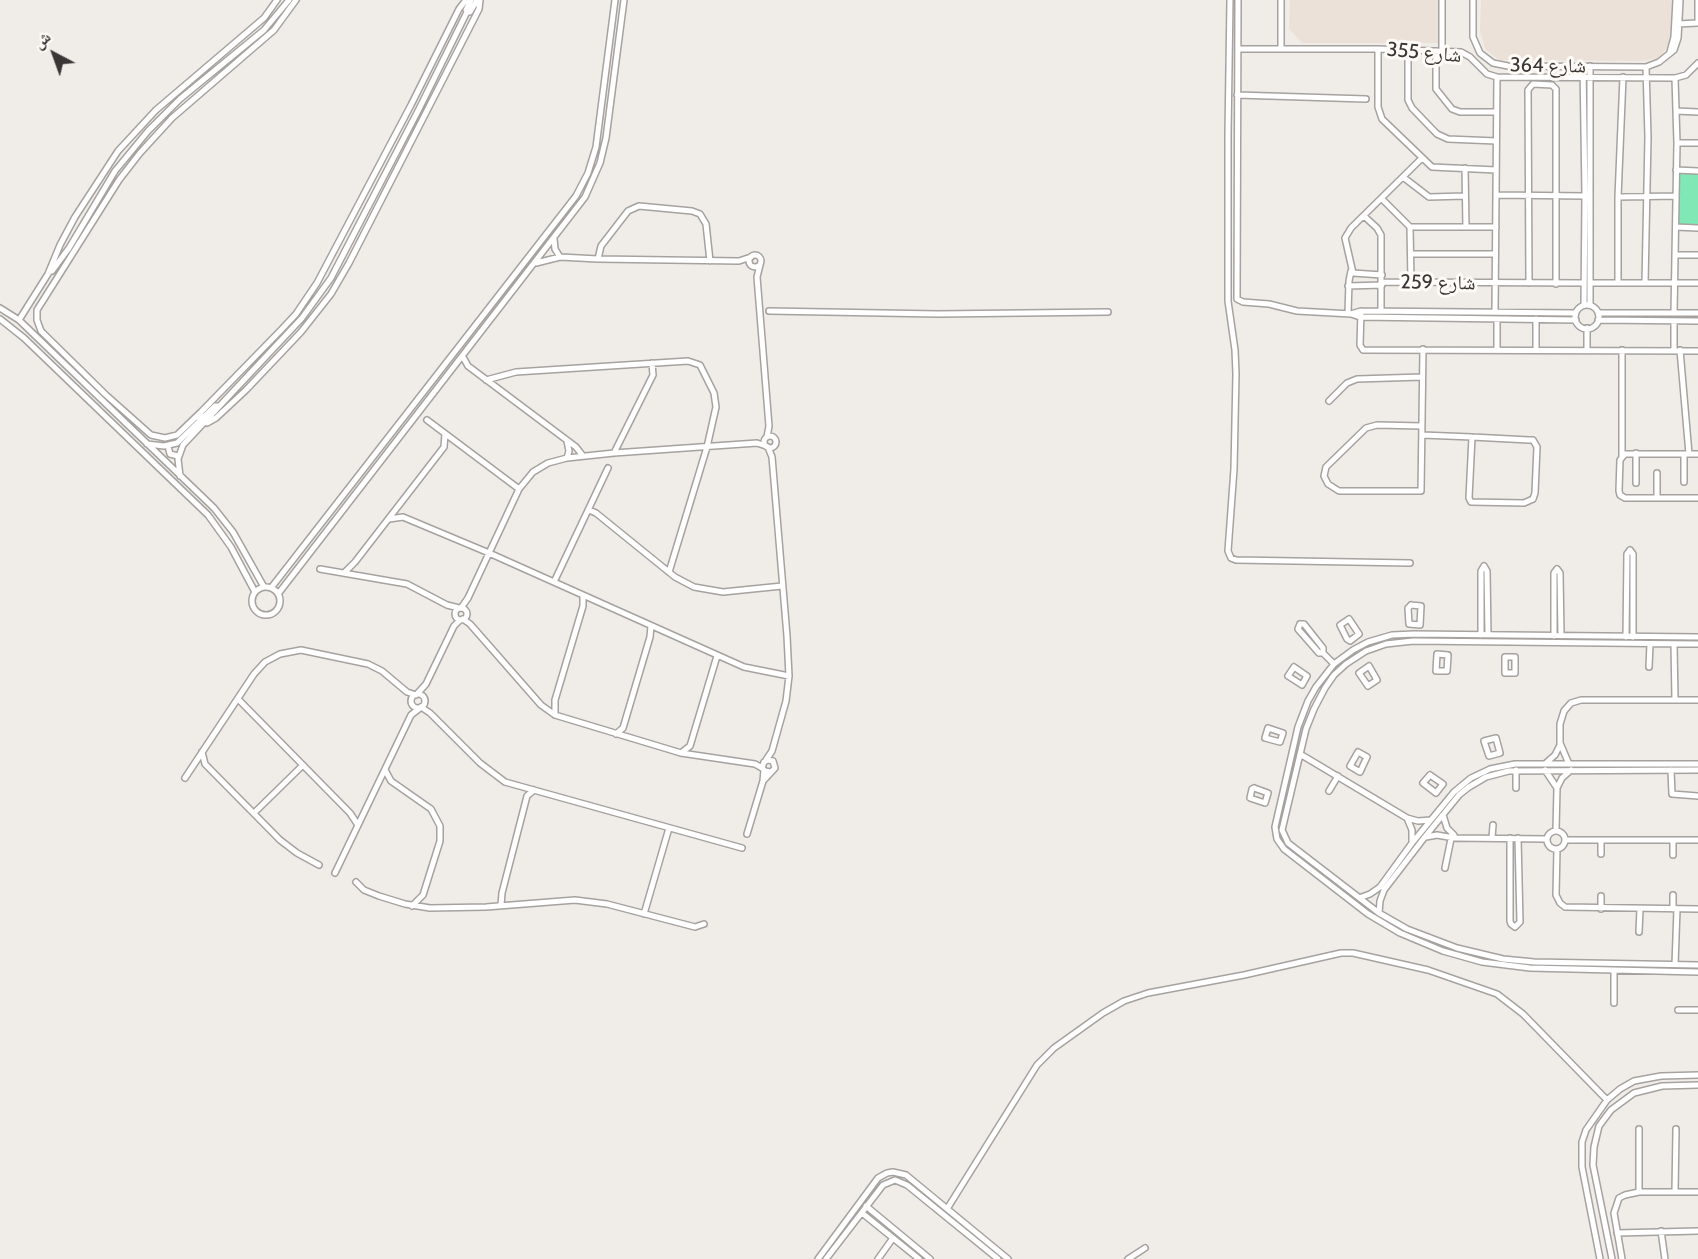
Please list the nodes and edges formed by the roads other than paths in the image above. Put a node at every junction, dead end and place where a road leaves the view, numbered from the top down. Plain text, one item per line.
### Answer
1 (277, 0) edge
2 (296, 0) edge
3 (467, 0) edge
4 (478, 0) edge
5 (615, 0) edge
6 (624, 0) edge
7 (1230, 0) edge
8 (1238, 0) edge
9 (1281, 0) edge
10 (1442, 0) edge
11 (1473, 0) edge
12 (1678, 0) edge
13 (1698, 0) edge
14 (287, 1) edge
15 (271, 11) junction
16 (467, 12) junction
17 (277, 16) junction
18 (283, 21) junction
19 (1698, 23) edge
20 (1678, 24) junction
21 (1238, 49) junction
22 (1281, 49) junction
23 (1378, 49) junction
24 (1408, 50) junction
25 (1439, 51) junction
26 (1487, 59) junction
27 (1698, 63) edge
28 (1586, 66) junction
29 (1480, 67) junction
30 (1646, 67) junction
31 (1497, 77) junction
32 (1587, 77) junction
33 (1623, 77) junction
34 (1646, 77) junction
35 (1675, 78) junction
36 (1237, 95) junction
37 (1366, 99) dead end
38 (411, 105) junction
39 (419, 109) junction
40 (1676, 111) junction
41 (1497, 112) junction
42 (1698, 112) edge
43 (426, 113) junction
44 (1496, 141) junction
45 (1677, 143) junction
46 (1698, 143) edge
47 (1422, 158) junction
48 (593, 160) junction
49 (600, 163) junction
50 (1465, 168) junction
51 (1496, 170) junction
52 (1676, 170) junction
53 (1698, 171) edge
54 (1403, 177) junction
55 (1496, 195) junction
56 (1466, 196) junction
57 (1529, 196) junction
58 (1557, 196) junction
59 (1585, 196) junction
60 (1676, 196) junction
61 (1618, 197) junction
62 (1647, 197) junction
63 (1382, 199) junction
64 (1364, 216) junction
65 (1410, 227) junction
66 (1466, 227) junction
67 (1496, 227) junction
68 (1676, 228) junction
69 (1698, 228) edge
70 (74, 238) junction
71 (554, 239) junction
72 (1411, 254) junction
73 (1495, 254) junction
74 (1676, 255) junction
75 (1698, 255) edge
76 (751, 256) junction
77 (56, 257) junction
78 (560, 257) junction
79 (598, 260) junction
80 (710, 261) junction
81 (739, 261) junction
82 (535, 263) junction
83 (751, 265) junction
84 (760, 265) junction
85 (1351, 271) junction
86 (48, 274) junction
87 (757, 277) junction
88 (1382, 281) junction
89 (1411, 282) junction
90 (1587, 283) junction
91 (1618, 283) junction
92 (1645, 283) junction
93 (1675, 283) junction
94 (1698, 283) edge
95 (1495, 284) junction
96 (1529, 284) junction
97 (1556, 284) junction
98 (1348, 286) junction
99 (35, 296) junction
100 (1237, 296) junction
101 (1228, 298) junction
102 (42, 300) junction
103 (1587, 305) junction
104 (0, 308) edge
105 (769, 311) dead end
106 (1382, 311) junction
107 (1108, 312) dead end
108 (1495, 312) junction
109 (1576, 313) junction
110 (1674, 313) junction
111 (1698, 313) edge
112 (10, 314) junction
113 (296, 314) junction
114 (1349, 314) junction
115 (1361, 314) junction
116 (1598, 316) junction
117 (302, 318) junction
118 (1497, 319) junction
119 (1536, 319) junction
120 (2, 320) edge
121 (19, 320) junction
122 (1576, 320) junction
123 (1674, 321) junction
124 (1698, 321) edge
125 (309, 323) junction
126 (1587, 328) junction
127 (1423, 349) junction
128 (1497, 349) junction
129 (1536, 349) junction
130 (1587, 349) junction
131 (1622, 350) junction
132 (1677, 350) junction
133 (1698, 351) edge
134 (463, 357) junction
135 (652, 363) junction
136 (456, 365) junction
137 (468, 366) junction
138 (505, 374) junction
139 (1422, 377) junction
140 (486, 380) junction
141 (88, 387) junction
142 (99, 389) junction
143 (500, 392) junction
144 (1329, 401) dead end
145 (201, 412) junction
146 (427, 420) dead end
147 (201, 424) junction
148 (769, 426) junction
149 (1422, 426) junction
150 (445, 434) junction
151 (1422, 435) junction
152 (766, 437) junction
153 (775, 437) junction
154 (1472, 437) junction
155 (623, 439) junction
156 (567, 441) junction
157 (457, 443) junction
158 (757, 443) junction
159 (147, 444) junction
160 (168, 446) junction
161 (617, 446) junction
162 (769, 446) junction
163 (444, 447) junction
164 (707, 447) junction
165 (626, 450) junction
166 (614, 453) junction
167 (1636, 453) junction
168 (1686, 454) junction
169 (1698, 454) edge
170 (178, 456) junction
171 (583, 456) junction
172 (1622, 456) junction
173 (567, 458) junction
174 (608, 468) dead end
175 (1657, 473) dead end
176 (180, 476) junction
177 (1684, 482) dead end
178 (1636, 483) dead end
179 (519, 489) junction
180 (1657, 498) junction
181 (1698, 498) edge
182 (207, 503) junction
183 (399, 505) junction
184 (202, 509) junction
185 (589, 510) junction
186 (403, 517) junction
187 (389, 519) junction
188 (489, 553) junction
189 (355, 562) junction
190 (1410, 563) dead end
191 (320, 569) dead end
192 (669, 572) junction
193 (344, 573) junction
194 (360, 575) junction
195 (554, 582) junction
196 (782, 586) junction
197 (264, 587) junction
198 (271, 588) junction
199 (255, 592) junction
200 (278, 594) junction
201 (582, 595) junction
202 (1557, 595) dead end
203 (1484, 596) dead end
204 (592, 600) junction
205 (583, 606) junction
206 (461, 614) junction
207 (1414, 625) dead end
208 (651, 626) junction
209 (659, 630) junction
210 (1414, 634) junction
211 (1484, 635) junction
212 (1557, 636) junction
213 (650, 637) junction
214 (1603, 637) junction
215 (1626, 637) junction
216 (1633, 637) junction
217 (1698, 638) edge
218 (1354, 639) dead end
219 (1443, 641) junction
220 (1511, 643) junction
221 (1603, 644) junction
222 (1650, 644) junction
223 (1674, 644) junction
224 (1698, 644) edge
225 (1358, 647) junction
226 (1323, 653) junction
227 (1443, 654) dead end
228 (717, 656) junction
229 (1356, 657) junction
230 (1510, 657) dead end
231 (1332, 666) junction
232 (1649, 666) dead end
233 (1364, 669) dead end
234 (1336, 674) junction
235 (789, 676) junction
236 (1305, 680) dead end
237 (426, 684) junction
238 (1316, 687) junction
239 (407, 692) junction
240 (417, 694) junction
241 (238, 699) junction
242 (555, 700) junction
243 (1676, 700) junction
244 (1698, 700) edge
245 (411, 702) junction
246 (422, 704) junction
247 (541, 705) junction
248 (555, 715) junction
249 (411, 716) junction
250 (623, 728) junction
251 (616, 735) junction
252 (627, 738) junction
253 (1282, 738) dead end
254 (1295, 741) junction
255 (1560, 743) junction
256 (690, 746) junction
257 (772, 751) junction
258 (202, 752) junction
259 (681, 753) junction
260 (1300, 754) junction
261 (1493, 755) dead end
262 (696, 757) junction
263 (774, 763) junction
264 (205, 764) junction
265 (1698, 764) edge
266 (193, 765) junction
267 (303, 765) junction
268 (765, 766) junction
269 (1496, 767) junction
270 (1545, 767) junction
271 (1570, 767) junction
272 (1588, 767) junction
273 (1354, 769) dead end
274 (385, 770) junction
275 (1671, 770) junction
276 (1698, 770) edge
277 (1516, 771) junction
278 (1338, 776) junction
279 (184, 778) dead end
280 (391, 781) junction
281 (379, 782) junction
282 (1348, 782) junction
283 (524, 787) junction
284 (1516, 788) dead end
285 (1557, 788) junction
286 (1440, 789) dead end
287 (534, 790) junction
288 (1329, 791) dead end
289 (527, 796) junction
290 (1450, 796) junction
291 (1698, 796) edge
292 (1268, 798) dead end
293 (1281, 802) junction
294 (254, 813) junction
295 (350, 813) junction
296 (363, 814) junction
297 (1443, 814) junction
298 (1407, 818) junction
299 (1431, 820) junction
300 (358, 825) junction
301 (1493, 825) dead end
302 (669, 828) junction
303 (1556, 830) junction
304 (747, 834) dead end
305 (1454, 836) junction
306 (1424, 838) junction
307 (1492, 838) junction
308 (1510, 838) junction
309 (1518, 838) junction
310 (1547, 839) junction
311 (1565, 840) junction
312 (1601, 840) junction
313 (1673, 840) junction
314 (1698, 840) edge
315 (1412, 843) junction
316 (742, 848) dead end
317 (1557, 849) junction
318 (1601, 854) dead end
319 (1673, 855) dead end
320 (319, 865) dead end
321 (1445, 868) dead end
322 (335, 873) dead end
323 (356, 882) dead end
324 (1382, 888) junction
325 (423, 895) junction
326 (1673, 895) dead end
327 (1601, 896) dead end
328 (1359, 898) junction
329 (501, 905) junction
330 (412, 906) junction
331 (430, 908) junction
332 (1601, 909) junction
333 (1640, 909) junction
334 (1675, 909) junction
335 (1698, 909) edge
336 (1379, 913) junction
337 (644, 914) junction
338 (704, 924) dead end
339 (1639, 932) dead end
340 (1599, 963) junction
341 (1676, 964) junction
342 (1698, 965) edge
343 (1599, 970) junction
344 (1614, 970) junction
345 (1698, 972) edge
346 (1614, 1003) dead end
347 (1678, 1010) dead end
348 (1698, 1010) edge
349 (1698, 1075) edge
350 (1698, 1085) edge
351 (1607, 1100) junction
352 (1639, 1129) dead end
353 (1676, 1129) dead end
354 (1639, 1192) junction
355 (1675, 1192) junction
356 (1698, 1192) edge
357 (866, 1206) junction
358 (947, 1209) junction
359 (862, 1213) junction
360 (1698, 1230) edge
361 (1661, 1231) junction
362 (1617, 1233) junction
363 (893, 1238) junction
364 (1144, 1248) dead end
365 (818, 1259) edge
366 (826, 1259) edge
367 (878, 1259) edge
368 (919, 1259) edge
369 (930, 1259) edge
370 (998, 1259) edge
371 (1008, 1259) edge
372 (1128, 1259) edge
373 (1600, 1259) edge
374 (1612, 1259) edge
375 (1622, 1259) edge
376 (1665, 1259) edge

1 - 15 street
2 - 18 street
3 - 16 street
3 - 38 street
4 - 16 street
4 - 43 street
5 - 48 street
6 - 49 street
7 - 101 street
8 - 21 street
9 - 22 street
10 - 25 street
11 - 26 street, شارع 364
12 - 20 street
13 - 19 street
14 - 17 street
15 - 17 street
15 - 77 street
16 - 39 street
17 - 18 street
17 - 70 street
18 - 102 street
19 - 20 street
20 - 30 street
21 - 22 street, شارع 355
21 - 36 street
22 - 23 street, شارع 355
23 - 24 street, شارع 355
23 - 47 street
24 - 25 street, شارع 355
24 - 44 street
25 - 29 street, شارع 355
25 - 41 street
26 - 28 street, شارع 364
26 - 29 street
27 - 35 street
28 - 30 street, شارع 364
28 - 32 street
29 - 31 street, شارع 355
30 - 34 street
31 - 32 street
31 - 41 street
32 - 33 street
32 - 59 street
32 - 90 street
33 - 34 street
33 - 61 street
34 - 35 street
34 - 62 street
35 - 40 street
36 - 37 street
36 - 100 street
38 - 39 street
38 - 113 street
39 - 43 street
39 - 117 street
40 - 42 street
40 - 45 street
41 - 44 street
43 - 125 street
44 - 51 street
45 - 46 street
45 - 52 street
47 - 50 street
47 - 54 street
48 - 49 street
48 - 198 street
49 - 71 street
50 - 51 street
50 - 56 street
51 - 55 street
52 - 53 street
52 - 60 street
54 - 56 street
54 - 63 street
55 - 57 street
55 - 67 street
56 - 66 street
57 - 58 street
57 - 58 street
57 - 96 street
58 - 59 street
58 - 97 street
59 - 90 street
60 - 62 street
60 - 68 street
61 - 62 street
61 - 91 street
62 - 92 street
63 - 64 street
63 - 65 street
64 - 85 street
64 - 88 street
65 - 66 street
65 - 72 street
66 - 67 street
67 - 73 street
68 - 69 street
68 - 74 street
70 - 77 street
70 - 86 street
71 - 78 street
71 - 82 street
72 - 73 street
72 - 89 street
73 - 95 street
74 - 75 street
74 - 93 street
76 - 81 street
76 - 83 street
76 - 84 street
77 - 86 street
78 - 79 street
78 - 82 street
79 - 80 street
79 - 80 street
80 - 81 street
81 - 83 street
82 - 134 street
83 - 84 street
83 - 87 street
84 - 87 street
85 - 88 street
85 - 98 street
86 - 99 street
87 - 148 street
88 - 89 street, شارع 259
88 - 98 street
88 - 106 street
89 - 95 street, شارع 259
90 - 91 street, شارع 259
90 - 97 street, شارع 259
90 - 103 street
91 - 92 street, شارع 259
92 - 93 street, شارع 259
93 - 94 street, شارع 259
93 - 110 street
95 - 96 street, شارع 259
95 - 108 street
96 - 97 street, شارع 259
98 - 114 street
99 - 102 street
99 - 121 street
100 - 101 street
100 - 114 street
101 - 190 street
102 - 142 street
103 - 109 street
103 - 116 street
104 - 112 street
105 - 107 street
106 - 108 street
106 - 115 street
108 - 109 street
109 - 122 street
110 - 111 street
110 - 116 street
112 - 120 street
112 - 121 street
113 - 117 street
113 - 145 street
114 - 115 street
115 - 118 street
115 - 127 street
116 - 123 street
116 - 126 street
117 - 125 street
117 - 147 street
118 - 119 street
118 - 128 street
119 - 122 street
119 - 129 street
120 - 184 street
121 - 141 street
122 - 126 street
123 - 124 street
123 - 132 street
125 - 147 street
126 - 130 street
127 - 128 street
127 - 139 street
128 - 129 street
129 - 130 street
130 - 131 street
131 - 132 street
131 - 172 street
132 - 133 street
132 - 168 street
134 - 136 street
134 - 137 street
135 - 138 street
135 - 155 street
135 - 164 street
136 - 137 street
136 - 200 street
137 - 140 street
138 - 140 street
138 - 143 street
139 - 144 street
139 - 149 street
140 - 143 street
141 - 142 street
141 - 159 street
142 - 145 street
143 - 156 street
145 - 147 street
146 - 150 street
147 - 160 street
147 - 170 street
148 - 152 street
148 - 153 street
149 - 151 street
149 - 151 street
150 - 157 street
150 - 163 street
151 - 154 street
152 - 153 street
152 - 158 street
152 - 162 street
153 - 162 street
154 - 154 street
155 - 161 street
155 - 165 street
156 - 171 street
156 - 173 street
157 - 163 street
157 - 179 street
158 - 162 street
158 - 164 street
159 - 160 street
159 - 176 street
160 - 170 street
161 - 165 street
161 - 166 street
162 - 196 street
163 - 183 street
164 - 165 street
164 - 192 street
165 - 166 street
166 - 171 street
167 - 168 street
167 - 172 street
167 - 178 street
168 - 169 street
168 - 177 street
170 - 176 street
171 - 173 street
172 - 180 street
173 - 179 street
174 - 185 street
175 - 180 street
176 - 182 street
179 - 188 street
180 - 181 street
182 - 184 street
182 - 197 street
183 - 186 street
183 - 187 street
184 - 199 street
185 - 192 street
185 - 195 street
186 - 187 street
186 - 188 street
187 - 189 street
188 - 195 street
188 - 206 street
189 - 193 street
189 - 194 street
191 - 193 street
192 - 196 street
193 - 194 street
194 - 206 street
195 - 201 street
196 - 235 street
197 - 198 street
197 - 199 street
198 - 200 street
199 - 200 street
201 - 204 street
201 - 205 street
202 - 212 street
203 - 211 street
204 - 205 street
204 - 208 street
205 - 242 street
206 - 237 street
206 - 247 street
207 - 210 street
208 - 209 street
208 - 213 street
209 - 213 street
209 - 228 street
210 - 211 street
210 - 225 street
211 - 212 street
212 - 214 street
213 - 250 street
214 - 215 street
214 - 221 street
215 - 216 street
215 - 216 street
216 - 217 street
218 - 225 street
219 - 220 street
219 - 227 street
219 - 229 street
220 - 221 street
220 - 230 street
221 - 222 street
222 - 223 street
222 - 232 street
223 - 224 street
223 - 243 street
225 - 231 street
226 - 226 street
226 - 231 street
228 - 235 street
228 - 256 street
229 - 233 street
229 - 234 street
231 - 234 street
231 - 238 street
234 - 260 street
235 - 257 street
236 - 238 street
237 - 240 street
237 - 246 street
238 - 254 street
239 - 240 street
239 - 241 street
239 - 245 street
240 - 245 street
240 - 246 street
241 - 258 street
241 - 267 street
242 - 247 street
242 - 248 street
243 - 244 street
243 - 255 street
245 - 246 street
245 - 249 street
246 - 249 street
246 - 283 street
247 - 248 street
248 - 251 street
249 - 274 street
250 - 251 street
250 - 252 street
251 - 252 street
252 - 259 street
253 - 254 street
254 - 293 street
255 - 270 street
255 - 271 street
256 - 259 street
256 - 262 street
257 - 263 street
257 - 268 street
258 - 264 street
258 - 266 street
259 - 262 street
260 - 278 street
260 - 328 street
261 - 269 street
262 - 268 street
263 - 268 street
263 - 268 street
264 - 266 street
264 - 294 street
265 - 272 street
266 - 279 street
267 - 294 street
267 - 295 street
268 - 304 street
269 - 270 street
269 - 290 street
270 - 271 street
270 - 277 street
270 - 285 street
271 - 272 street
271 - 285 street
272 - 275 street
273 - 282 street
274 - 280 street
274 - 281 street
275 - 276 street
275 - 291 street
277 - 284 street
277 - 297 street
278 - 282 street
278 - 288 street
280 - 281 street
280 - 325 street
281 - 296 street
282 - 298 street
283 - 287 street
283 - 289 street
285 - 303 street
286 - 290 street
287 - 289 street
287 - 302 street
289 - 329 street
290 - 299 street
292 - 293 street
293 - 343 street
294 - 320 street
295 - 296 street
295 - 300 street
296 - 300 street
297 - 305 street
297 - 306 street
298 - 299 street
298 - 315 street
299 - 315 street
300 - 322 street
301 - 307 street
302 - 316 street
302 - 337 street
303 - 310 street
303 - 311 street
305 - 306 street
305 - 307 street
305 - 321 street
306 - 324 street
307 - 308 street
308 - 309 street
308 - 309 street
309 - 310 street
310 - 317 street
311 - 312 street
311 - 317 street
312 - 313 street
312 - 318 street
313 - 314 street
313 - 319 street
315 - 324 street
317 - 332 street
323 - 330 street
324 - 328 street
324 - 336 street
325 - 330 street
325 - 331 street
326 - 334 street
327 - 332 street
328 - 336 street
329 - 331 street
329 - 337 street
330 - 331 street
332 - 333 street
333 - 334 street
333 - 339 street
334 - 335 street
334 - 341 street
336 - 340 street
337 - 338 street
340 - 341 street
340 - 343 street
341 - 342 street
343 - 344 street
344 - 345 street
344 - 346 street
347 - 348 street
349 - 351 street
350 - 374 street
351 - 358 street
351 - 373 street
352 - 354 street
353 - 355 street
354 - 355 street
354 - 362 street
355 - 356 street
357 - 359 street
357 - 369 street
357 - 370 street
358 - 365 street
358 - 371 street
359 - 363 street
359 - 366 street
360 - 361 street
361 - 362 street
361 - 376 street
362 - 375 street
363 - 367 street
363 - 368 street
364 - 372 street

